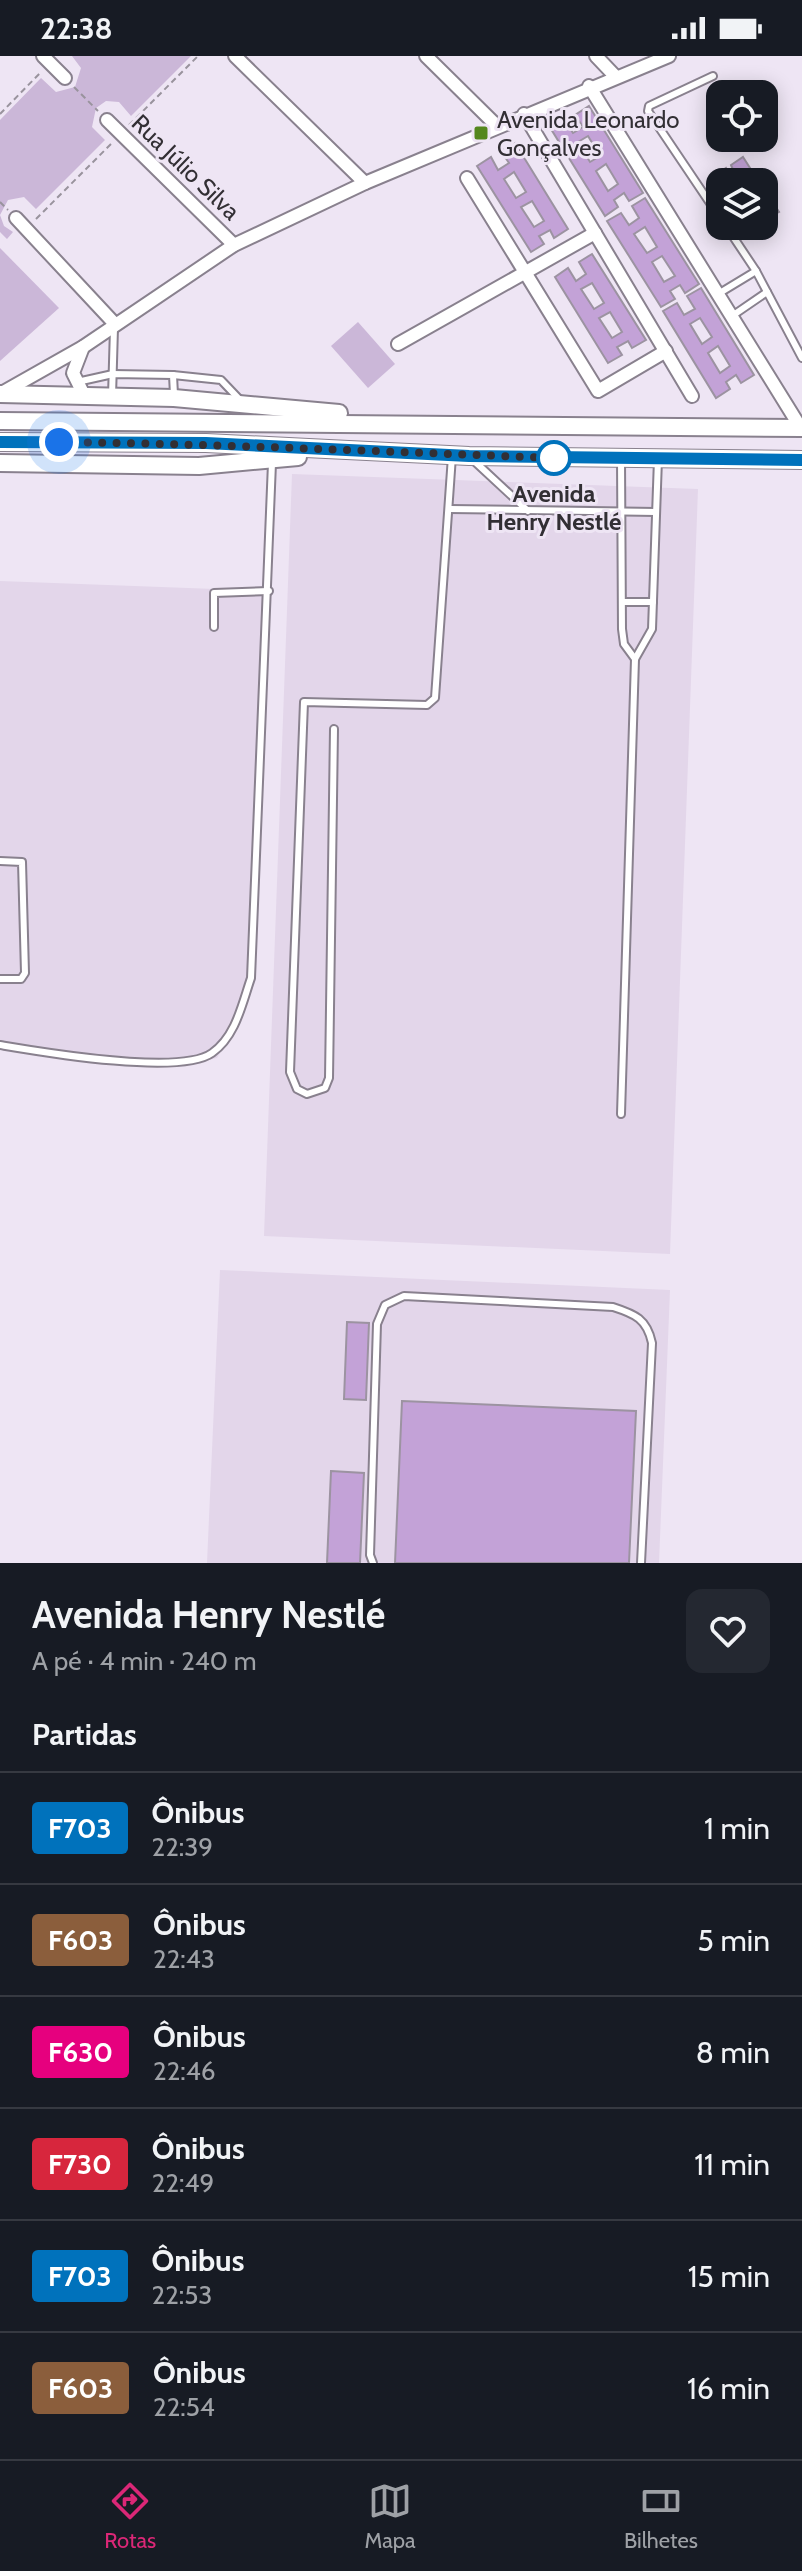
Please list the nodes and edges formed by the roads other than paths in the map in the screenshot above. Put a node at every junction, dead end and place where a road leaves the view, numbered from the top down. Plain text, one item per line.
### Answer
1 (235, 56) edge
2 (426, 56) edge
3 (596, 56) edge
4 (669, 56) edge
5 (47, 60) edge
6 (615, 76) junction
7 (713, 76) dead end
8 (65, 78) road end
9 (589, 86) junction
10 (524, 114) junction
11 (107, 120) road end
12 (497, 126) junction
13 (467, 178) dead end
14 (365, 183) junction
15 (706, 197) edge
16 (16, 218) dead end
17 (595, 233) junction
18 (735, 240) edge
19 (234, 245) junction
20 (756, 271) junction
21 (526, 274) junction
22 (767, 292) junction
23 (718, 294) junction
24 (732, 316) junction
25 (114, 323) junction
26 (398, 344) dead end
27 (83, 347) junction
28 (666, 351) junction
29 (802, 358) edge
30 (113, 374) junction
31 (173, 375) junction
32 (80, 389) junction
33 (0, 394) edge
34 (112, 396) junction
35 (692, 396) dead end
36 (174, 398) junction
37 (244, 404) junction
38 (0, 421) edge
39 (452, 424) junction
40 (802, 428) edge
41 (0, 442) edge
42 (358, 453) junction
43 (452, 456) junction
44 (469, 456) junction
45 (273, 459) junction
46 (621, 459) junction
47 (658, 459) junction
48 (802, 460) edge
49 (1, 463) edge
50 (450, 509) junction
51 (528, 511) junction
52 (621, 512) junction
53 (656, 512) junction
54 (269, 591) junction
55 (622, 602) junction
56 (653, 602) junction
57 (214, 627) dead end
58 (635, 659) junction
59 (334, 729) dead end
60 (0, 861) edge
61 (0, 979) edge
62 (0, 1045) edge
63 (621, 1114) dead end
64 (373, 1563) edge
65 (641, 1563) edge

1 - 14 street
2 - 12 street
3 - 6 street
4 - 6 street
5 - 8 street
6 - 9 street
7 - 15 lane
9 - 10 street
9 - 23 street
10 - 12 street
10 - 17 street
11 - 19 street, Rua Júlio Silva
12 - 14 street
13 - 21 street
14 - 19 street
16 - 25 street
17 - 21 street
17 - 28 street
18 - 20 lane
19 - 25 street
20 - 22 lane
20 - 23 lane
21 - 26 street
21 - 28 street
22 - 24 lane
22 - 29 lane
23 - 24 street
24 - 40 street
25 - 27 street
25 - 30 lane
27 - 32 street
27 - 33 street
28 - 35 street
30 - 31 lane
30 - 32 lane
30 - 34 lane
31 - 36 lane
31 - 37 lane
32 - 33 street
32 - 34 street
34 - 36 street
36 - 37 street
37 - 39 street
38 - 39 street
39 - 40 street
41 - 42 street
42 - 43 street
42 - 45 street
43 - 44 street
43 - 50 lane
44 - 46 street
44 - 51 lane
45 - 49 street
45 - 54 lane
46 - 47 street
46 - 52 lane
47 - 48 street
47 - 53 lane
50 - 51 lane
50 - 59 lane
51 - 52 lane
52 - 53 lane
52 - 55 lane
53 - 56 lane
54 - 57 lane
54 - 62 lane
55 - 56 lane
55 - 58 lane
56 - 58 lane
58 - 63 lane
60 - 61 lane
64 - 65 lane

